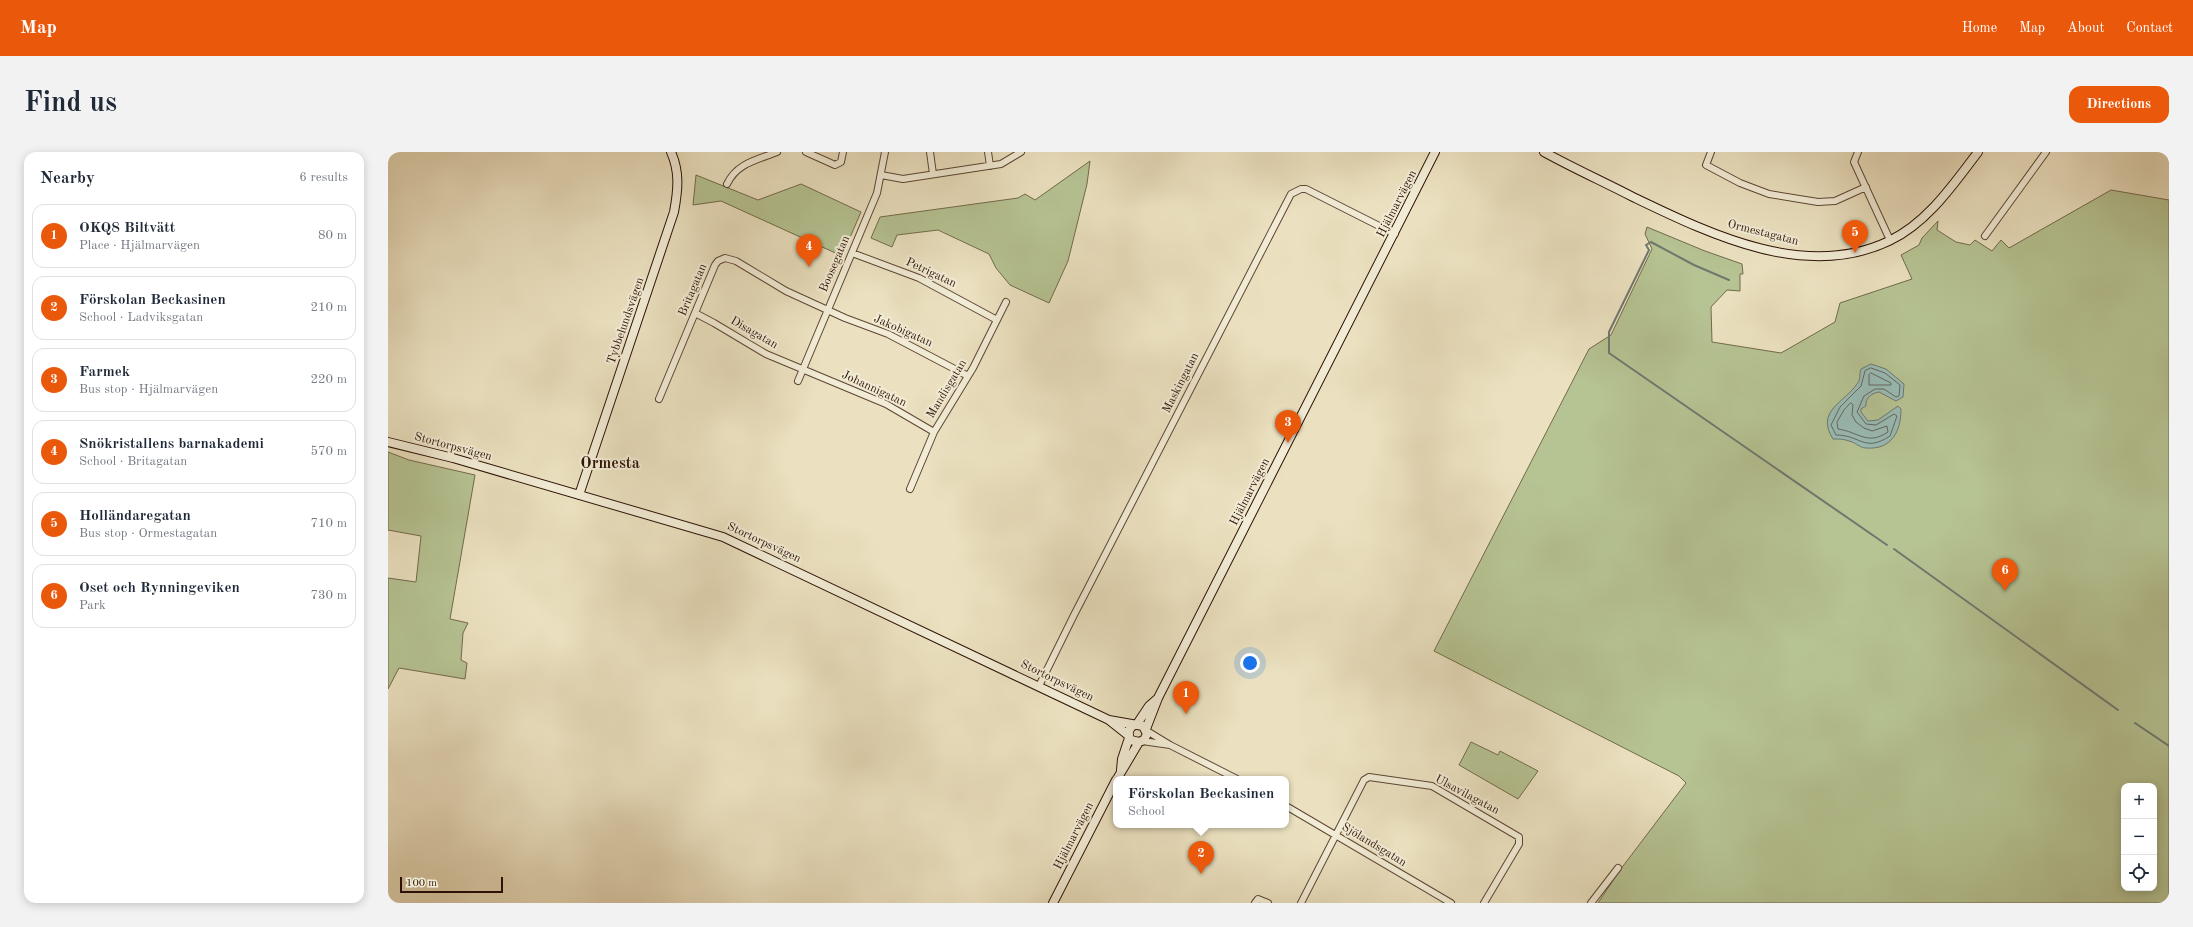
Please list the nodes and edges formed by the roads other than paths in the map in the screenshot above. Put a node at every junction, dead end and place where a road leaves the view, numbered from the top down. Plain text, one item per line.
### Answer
1 (671, 152) edge
2 (777, 152) edge
3 (806, 152) edge
4 (843, 152) edge
5 (885, 152) edge
6 (930, 152) edge
7 (988, 152) edge
8 (1021, 152) edge
9 (1435, 152) edge
10 (1440, 152) edge
11 (1544, 152) edge
12 (1711, 152) edge
13 (1858, 152) edge
14 (1978, 152) edge
15 (2046, 152) edge
16 (990, 166) junction
17 (1428, 169) junction
18 (933, 174) junction
19 (881, 175) junction
20 (727, 184) dead end
21 (1866, 187) junction
22 (1395, 234) junction
23 (1985, 236) dead end
24 (1890, 240) junction
25 (852, 253) junction
26 (1006, 302) dead end
27 (828, 310) junction
28 (695, 314) junction
29 (997, 320) junction
30 (803, 370) junction
31 (968, 376) junction
32 (798, 381) dead end
33 (659, 399) dead end
34 (934, 432) junction
35 (388, 442) edge
36 (910, 489) dead end
37 (579, 495) junction
38 (1039, 686) junction
39 (1158, 698) junction
40 (1109, 720) junction
41 (1135, 724) junction
42 (1146, 730) junction
43 (1129, 736) junction
44 (1141, 742) junction
45 (1170, 745) junction
46 (1121, 770) junction
47 (1118, 776) edge
48 (1231, 776) edge
49 (1113, 786) edge
50 (1289, 808) edge
51 (1336, 835) junction
52 (1618, 868) dead end
53 (1053, 903) edge
54 (1255, 903) edge
55 (1268, 903) edge
56 (1301, 903) edge
57 (1451, 903) edge
58 (1484, 903) edge
59 (1591, 903) edge

1 - 37 street, Tybbelundsvägen
2 - 20 street
3 - 4 street
5 - 19 street, Boosegatan
6 - 18 street
7 - 16 street
8 - 16 street
9 - 17 street, Hjälmarvägen
10 - 17 street, Hjälmarvägen
11 - 24 street, Ormestagatan
12 - 21 street
13 - 21 street
14 - 24 street, Ormestagatan
15 - 23 street
16 - 18 street
17 - 22 street, Hjälmarvägen
18 - 19 street
19 - 25 street, Boosegatan
21 - 24 street
22 - 38 street, Maskingatan
22 - 39 street, Hjälmarvägen
25 - 27 street, Boosegatan
25 - 29 street, Petrigatan
26 - 29 street, Mandisgatan
27 - 28 street, Britagatan
27 - 30 street, Boosegatan
27 - 31 street, Jakobigatan
28 - 30 street, Disagatan
28 - 33 street, Britagatan
29 - 31 street, Mandisgatan
30 - 32 street, Boosegatan
30 - 34 street, Johannigatan
31 - 34 street, Mandisgatan
34 - 36 street, Mandisgatan
35 - 37 street, Stortorpsvägen
37 - 38 street, Stortorpsvägen
38 - 40 street, Stortorpsvägen
39 - 41 street, Hjälmarvägen
39 - 42 street, Hjälmarvägen
40 - 41 street, Stortorpsvägen
40 - 43 street, Stortorpsvägen
41 - 42 street
41 - 43 street
42 - 44 street
42 - 45 street
43 - 44 street
43 - 46 street, Hjälmarvägen
44 - 45 street
44 - 46 street, Hjälmarvägen
45 - 48 street
46 - 47 street, Hjälmarvägen
49 - 53 street, Hjälmarvägen
50 - 51 street, Sjölandsgatan
51 - 56 street
51 - 57 street, Sjölandsgatan
51 - 58 street, Ulsavilagatan
52 - 59 street
54 - 55 street

